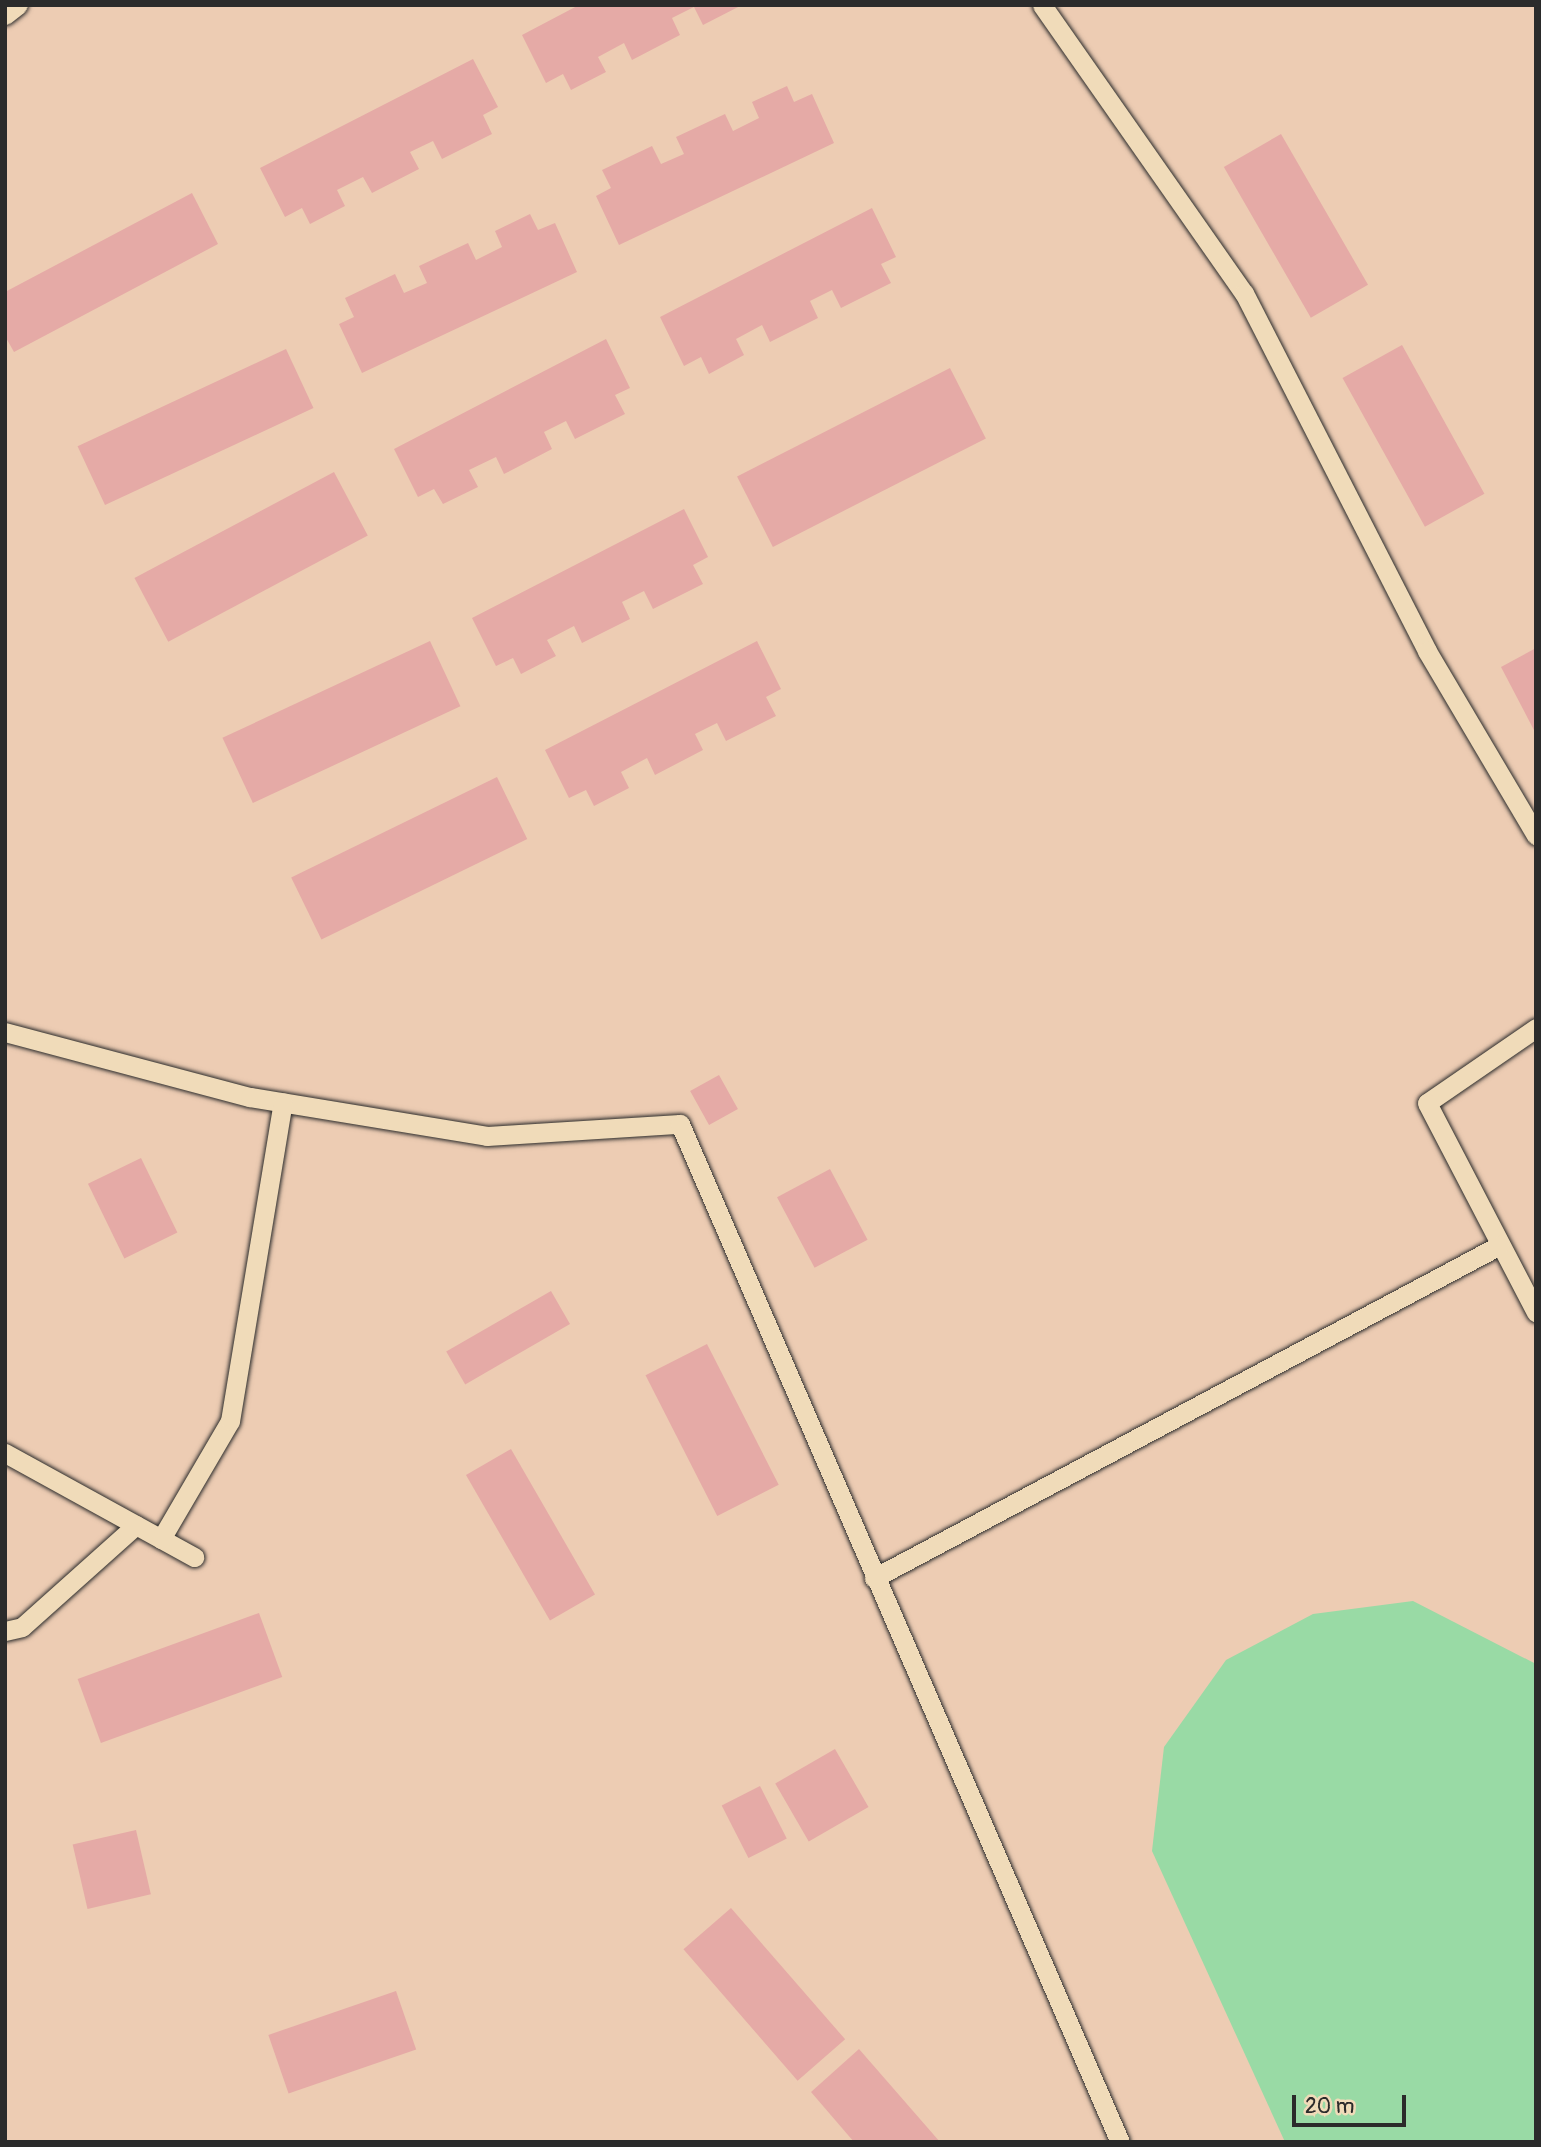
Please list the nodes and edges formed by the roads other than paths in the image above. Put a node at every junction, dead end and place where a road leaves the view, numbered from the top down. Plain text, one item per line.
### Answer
1 (18, 5) edge
2 (1042, 5) edge
3 (5, 15) edge
4 (1536, 835) edge
5 (1536, 1028) edge
6 (5, 1032) edge
7 (283, 1102) junction
8 (1500, 1245) junction
9 (1536, 1312) edge
10 (5, 1453) edge
11 (136, 1525) junction
12 (161, 1539) junction
13 (194, 1557) dead end
14 (874, 1578) junction
15 (5, 1631) edge
16 (1119, 2142) edge

1 - 3 lane
2 - 4 lane
5 - 8 lane
6 - 7 lane
7 - 12 lane
7 - 14 lane
8 - 9 lane
8 - 14 lane
10 - 11 lane
11 - 12 lane
11 - 15 lane
12 - 13 lane
14 - 16 lane

